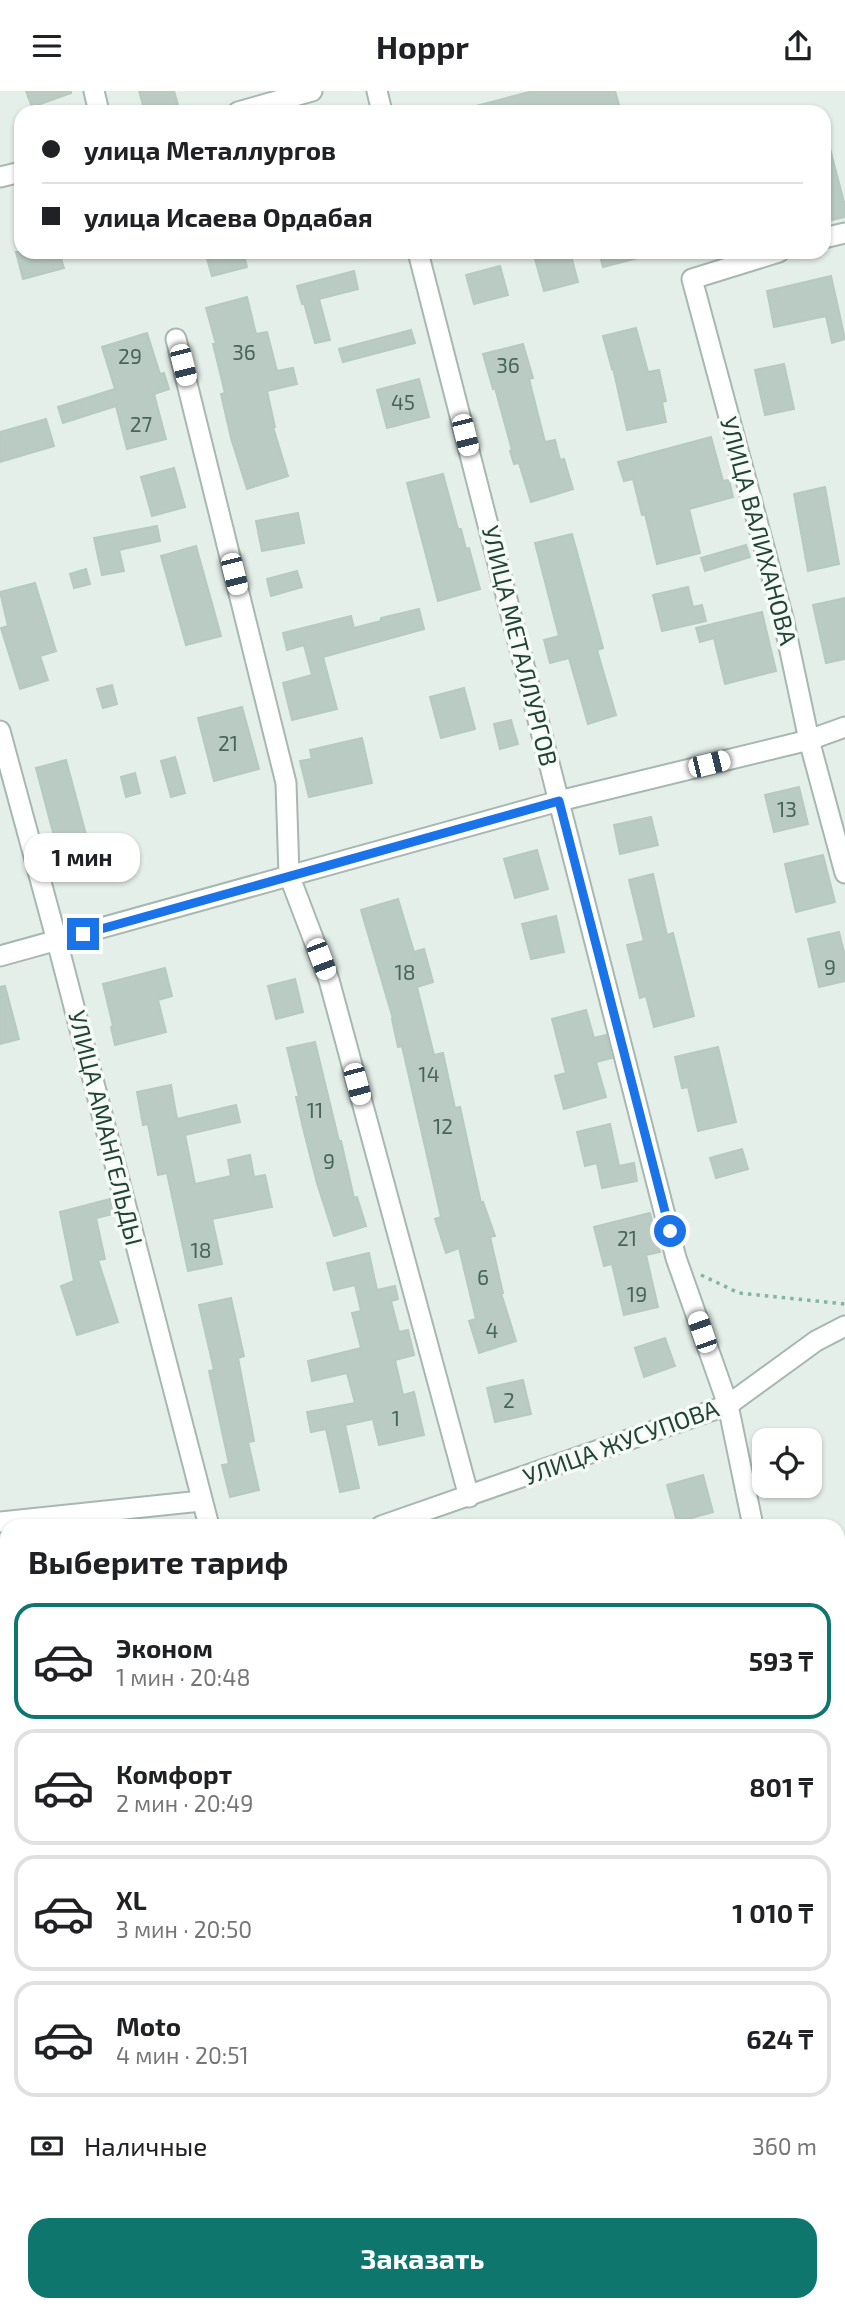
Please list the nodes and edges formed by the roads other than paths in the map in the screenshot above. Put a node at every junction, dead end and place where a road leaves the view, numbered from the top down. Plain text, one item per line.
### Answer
1 (312, 91) edge
2 (263, 105) edge
3 (420, 259) edge
4 (756, 259) edge
5 (176, 339) dead end
6 (845, 727) edge
7 (0, 731) edge
8 (809, 740) junction
9 (559, 801) junction
10 (845, 873) edge
11 (289, 875) junction
12 (57, 941) junction
13 (0, 956) edge
14 (845, 1326) edge
15 (728, 1405) junction
16 (469, 1497) junction
17 (201, 1501) junction
18 (29, 1519) edge
19 (207, 1519) edge
20 (402, 1519) edge
21 (752, 1519) edge

1 - 2 street
3 - 9 street, УЛИЦА МЕТАЛЛУРГОВ
4 - 8 street, УЛИЦА ВАЛИХАНОВА
5 - 11 street
6 - 8 street
7 - 12 street, УЛИЦА АМАНГЕЛЬДЫ
8 - 9 street
8 - 10 street, УЛИЦА ВАЛИХАНОВА
9 - 11 street
9 - 15 street, УЛИЦА МЕТАЛЛУРГОВ
11 - 12 street
11 - 16 street
12 - 13 street
12 - 17 street, УЛИЦА АМАНГЕЛЬДЫ
14 - 15 street, УЛИЦА ЖУСУПОВА
15 - 16 street, УЛИЦА ЖУСУПОВА
15 - 21 street, УЛИЦА МЕТАЛЛУРГОВ
16 - 20 street, УЛИЦА ЖУСУПОВА
17 - 18 street
17 - 19 street, УЛИЦА АМАНГЕЛЬДЫ

